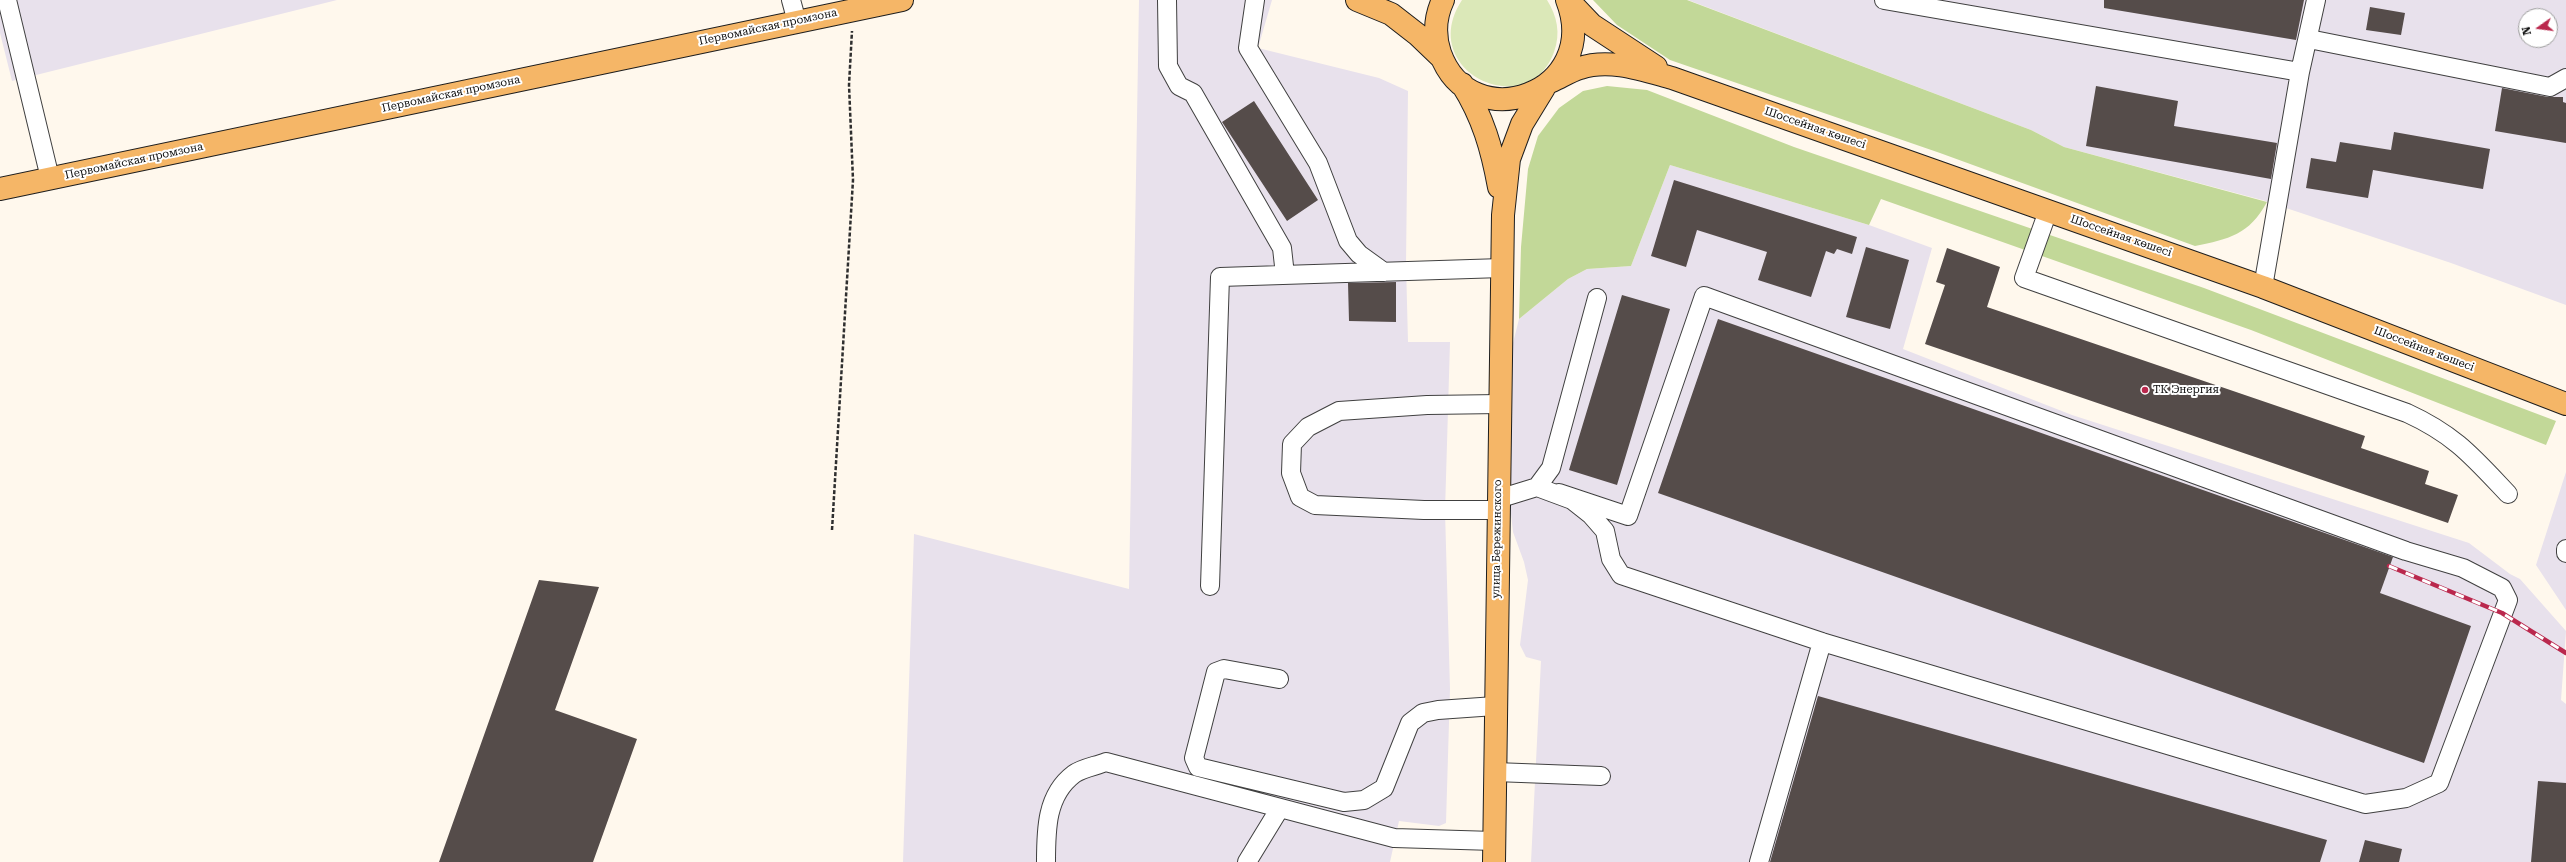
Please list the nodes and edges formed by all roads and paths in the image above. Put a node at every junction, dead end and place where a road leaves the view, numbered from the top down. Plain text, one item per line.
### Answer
1 (7, 0) edge
2 (791, 0) edge
3 (902, 0) edge
4 (1167, 0) edge
5 (1255, 0) edge
6 (1357, 0) edge
7 (1443, 0) edge
8 (1568, 0) edge
9 (1884, 0) edge
10 (2316, 0) edge
11 (854, 9) junction
12 (797, 22) junction
13 (2309, 39) junction
14 (1442, 59) junction
15 (2300, 72) junction
16 (1672, 78) junction
17 (2565, 81) edge
18 (1462, 84) junction
19 (1548, 84) junction
20 (50, 178) junction
21 (0, 189) edge
22 (2048, 211) junction
23 (1503, 215) junction
24 (1502, 268) junction
25 (1384, 272) junction
26 (1285, 275) junction
27 (2262, 287) junction
28 (1598, 298) dead end
29 (1500, 404) junction
30 (2566, 404) edge
31 (1537, 487) junction
32 (1559, 493) junction
33 (2508, 494) dead end
34 (1498, 504) junction
35 (832, 530) dead end
36 (2566, 549) edge
37 (2566, 553) edge
38 (1210, 586) dead end
39 (1822, 642) junction
40 (1279, 679) dead end
41 (1495, 706) junction
42 (1495, 772) junction
43 (1601, 776) dead end
44 (1280, 808) junction
45 (1494, 851) edge
46 (1046, 862) edge
47 (1247, 862) edge
48 (1759, 862) edge

1 - 20 lane
2 - 12 lane
3 - 11 main road, Первомайская промзона
4 - 26 lane
5 - 25 lane
6 - 14 main road
7 - 14 main road
8 - 16 main road
8 - 19 main road
9 - 15 lane
10 - 13 lane
11 - 12 main road, Первомайская промзона
11 - 35 path
12 - 20 main road, Первомайская промзона
13 - 15 lane
13 - 17 lane
14 - 18 main road
15 - 27 lane
16 - 19 main road
16 - 22 main road, Шоссейная көшесі
18 - 19 main road
18 - 23 main road
19 - 23 main road
20 - 21 main road, Первомайская промзона
22 - 27 main road, Шоссейная көшесі
22 - 33 lane
23 - 24 main road, улица Бережинского
24 - 25 lane
24 - 29 main road, улица Бережинского
25 - 26 lane
26 - 38 lane
27 - 30 main road, Шоссейная көшесі
28 - 31 lane
29 - 34 main road, улица Бережинского
29 - 34 lane
31 - 32 lane
31 - 34 lane
32 - 39 lane
32 - 39 lane
34 - 41 main road, улица Бережинского
36 - 37 lane
39 - 48 lane
40 - 41 lane
41 - 42 main road, улица Бережинского
42 - 43 lane
42 - 45 main road, улица Бережинского
44 - 45 lane
44 - 46 lane
44 - 47 lane

